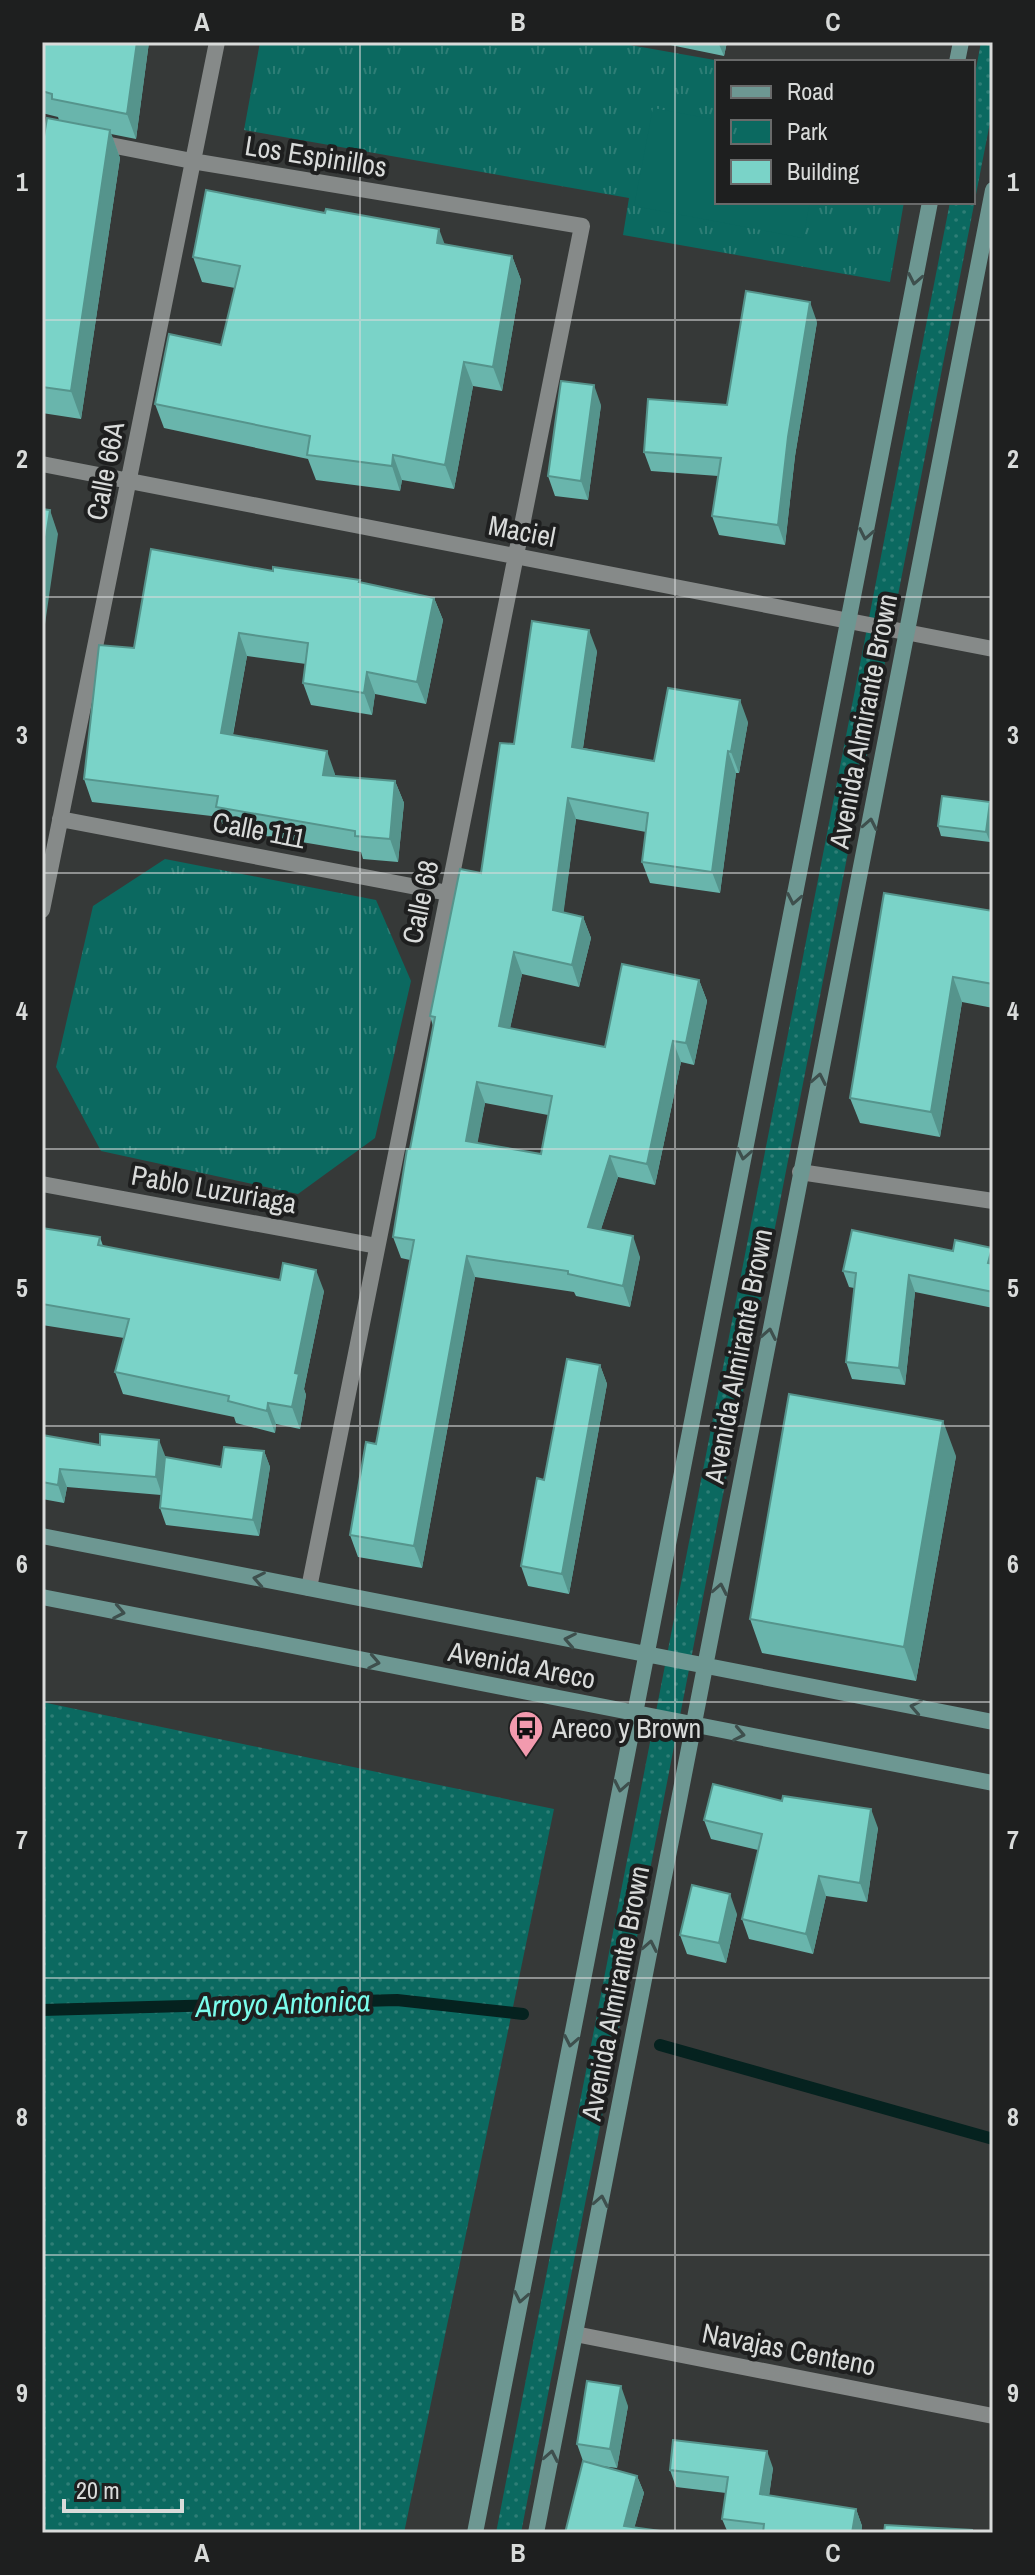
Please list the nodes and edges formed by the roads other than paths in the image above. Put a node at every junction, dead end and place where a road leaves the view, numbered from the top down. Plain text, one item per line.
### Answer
1 (217, 42) edge
2 (72, 137) edge
3 (192, 161) junction
4 (993, 190) edge
5 (930, 204) edge
6 (582, 226) joint
7 (42, 464) edge
8 (130, 481) junction
9 (516, 556) junction
10 (849, 621) junction
11 (908, 632) junction
12 (993, 649) edge
13 (60, 819) junction
14 (448, 893) junction
15 (42, 910) edge
16 (800, 1172) junction
17 (42, 1184) edge
18 (993, 1201) edge
19 (377, 1246) junction
20 (42, 1536) edge
21 (309, 1588) junction
22 (42, 1597) edge
23 (646, 1655) junction
24 (705, 1666) junction
25 (635, 1714) junction
26 (993, 1722) edge
27 (694, 1725) junction
28 (993, 1783) edge
29 (575, 2334) junction
30 (993, 2416) edge
31 (475, 2533) edge
32 (536, 2533) edge

1 - 3 street, Calle 66A
2 - 3 street, Los Espinillos
3 - 6 street, Los Espinillos
3 - 8 street, Calle 66A
4 - 11 main road, Avenida Almirante Brown
5 -> 10 main road, Avenida Almirante Brown
6 - 9 street, Calle 68
7 - 8 street, Maciel
8 - 9 street, Maciel
8 - 13 street, Calle 66A
9 - 10 street, Maciel
9 - 14 street, Calle 68
10 - 11 street, Maciel
10 -> 23 main road, Avenida Almirante Brown
11 - 12 street, Maciel
16 -> 11 main road, Avenida Almirante Brown
13 - 14 street, Calle 111
13 - 15 street, Calle 66A
14 - 19 street, Calle 68
16 - 18 street
24 -> 16 main road, Avenida Almirante Brown
17 - 19 street, Pablo Luzuriaga
19 - 21 street, Calle 68
21 -> 20 main road, Avenida Areco
23 -> 21 main road, Avenida Areco
22 -> 25 main road, Avenida Areco
23 - 24 main road, Avenida Areco
23 - 25 main road, Avenida Almirante Brown
26 -> 24 main road, Avenida Areco
24 - 27 main road, Avenida Almirante Brown
25 - 27 main road, Avenida Areco
25 -> 31 main road, Avenida Almirante Brown
27 -> 28 main road, Avenida Areco
29 -> 27 main road, Avenida Almirante Brown
29 - 30 street, Navajas Centeno
32 -> 29 main road, Avenida Almirante Brown

